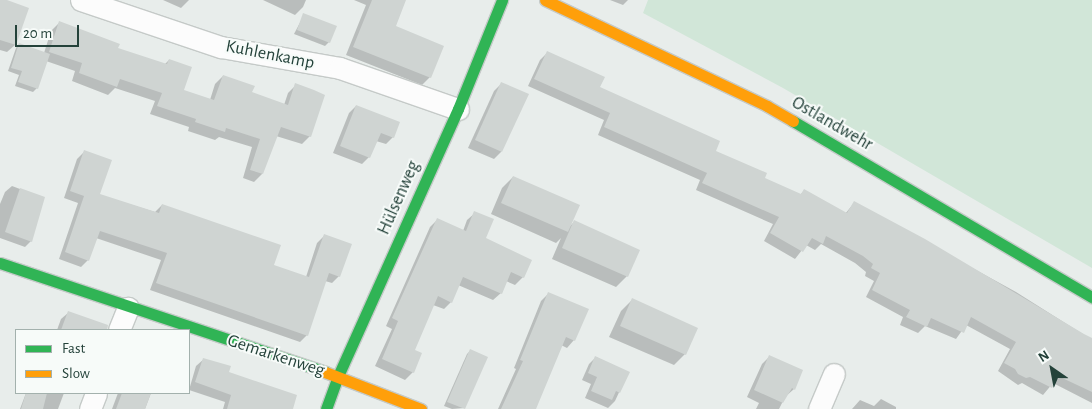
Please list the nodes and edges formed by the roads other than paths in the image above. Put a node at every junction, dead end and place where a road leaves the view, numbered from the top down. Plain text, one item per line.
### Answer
1 (81, 0) edge
2 (502, 0) edge
3 (545, 0) edge
4 (458, 110) junction
5 (0, 263) edge
6 (1092, 297) edge
7 (128, 308) junction
8 (119, 329) edge
9 (834, 374) dead end
10 (338, 376) junction
11 (96, 394) edge
12 (90, 409) edge
13 (326, 409) edge
14 (422, 409) edge
15 (819, 409) edge

1 - 4 street, Kuhlenkamp
2 - 4 street, Hülsenweg
3 - 6 street, Ostlandwehr
4 - 10 street, Hülsenweg
5 - 7 street, Gemarkenweg
7 - 8 street
7 - 10 street, Gemarkenweg
9 - 15 street
10 - 13 street, Hülsenweg
10 - 14 street, Gemarkenweg
11 - 12 street

